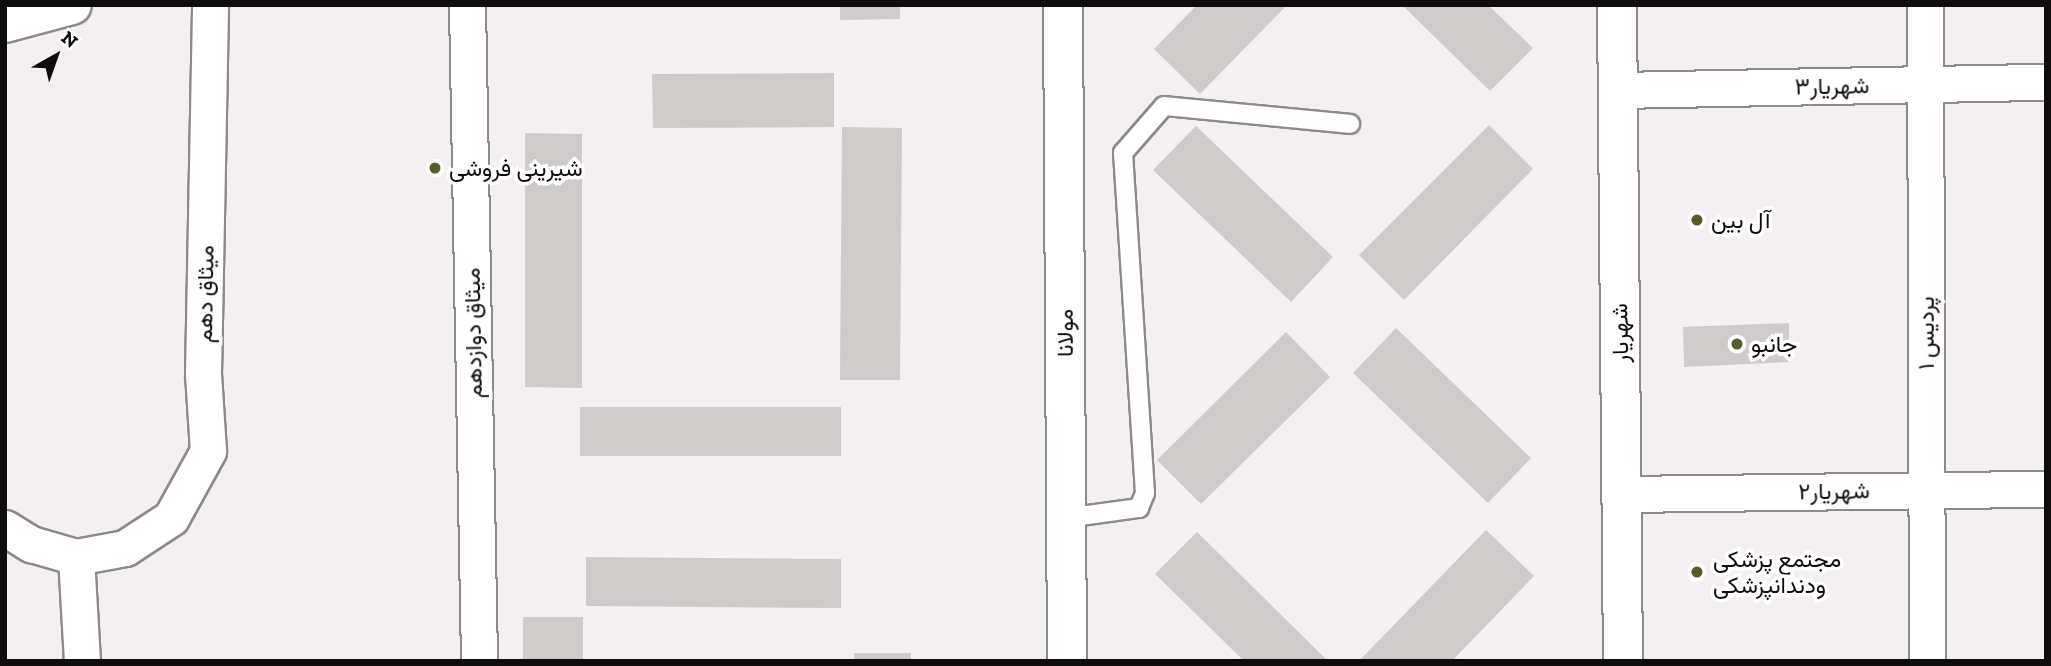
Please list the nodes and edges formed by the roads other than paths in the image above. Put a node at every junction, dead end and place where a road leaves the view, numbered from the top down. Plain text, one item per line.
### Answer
1 (72, 5) edge
2 (210, 5) edge
3 (467, 5) edge
4 (1063, 5) edge
5 (1617, 5) edge
6 (1925, 5) edge
7 (5, 23) edge
8 (2046, 82) edge
9 (1925, 84) junction
10 (1618, 90) junction
11 (1350, 124) dead end
12 (2046, 489) edge
13 (1926, 490) junction
14 (1622, 494) junction
15 (1066, 518) junction
16 (5, 527) edge
17 (76, 557) junction
18 (82, 661) edge
19 (479, 661) edge
20 (1067, 661) edge
21 (1623, 661) edge
22 (1927, 661) edge

1 - 7 main road
2 - 17 street, میثاق دهم
3 - 19 street, میثاق دوازدهم
4 - 15 main road, مولانا
5 - 10 main road, شهریار
6 - 9 street, پردیس ۱
8 - 9 street, شهریار۳
9 - 10 street, شهریار۳
9 - 13 street, پردیس ۱
10 - 14 main road, شهریار
11 - 15 lane
12 - 13 street, شهریار۲
13 - 14 street, شهریار۲
13 - 22 street, پردیس ۱
14 - 21 main road, شهریار
15 - 20 main road, مولانا
16 - 17 street
17 - 18 street

